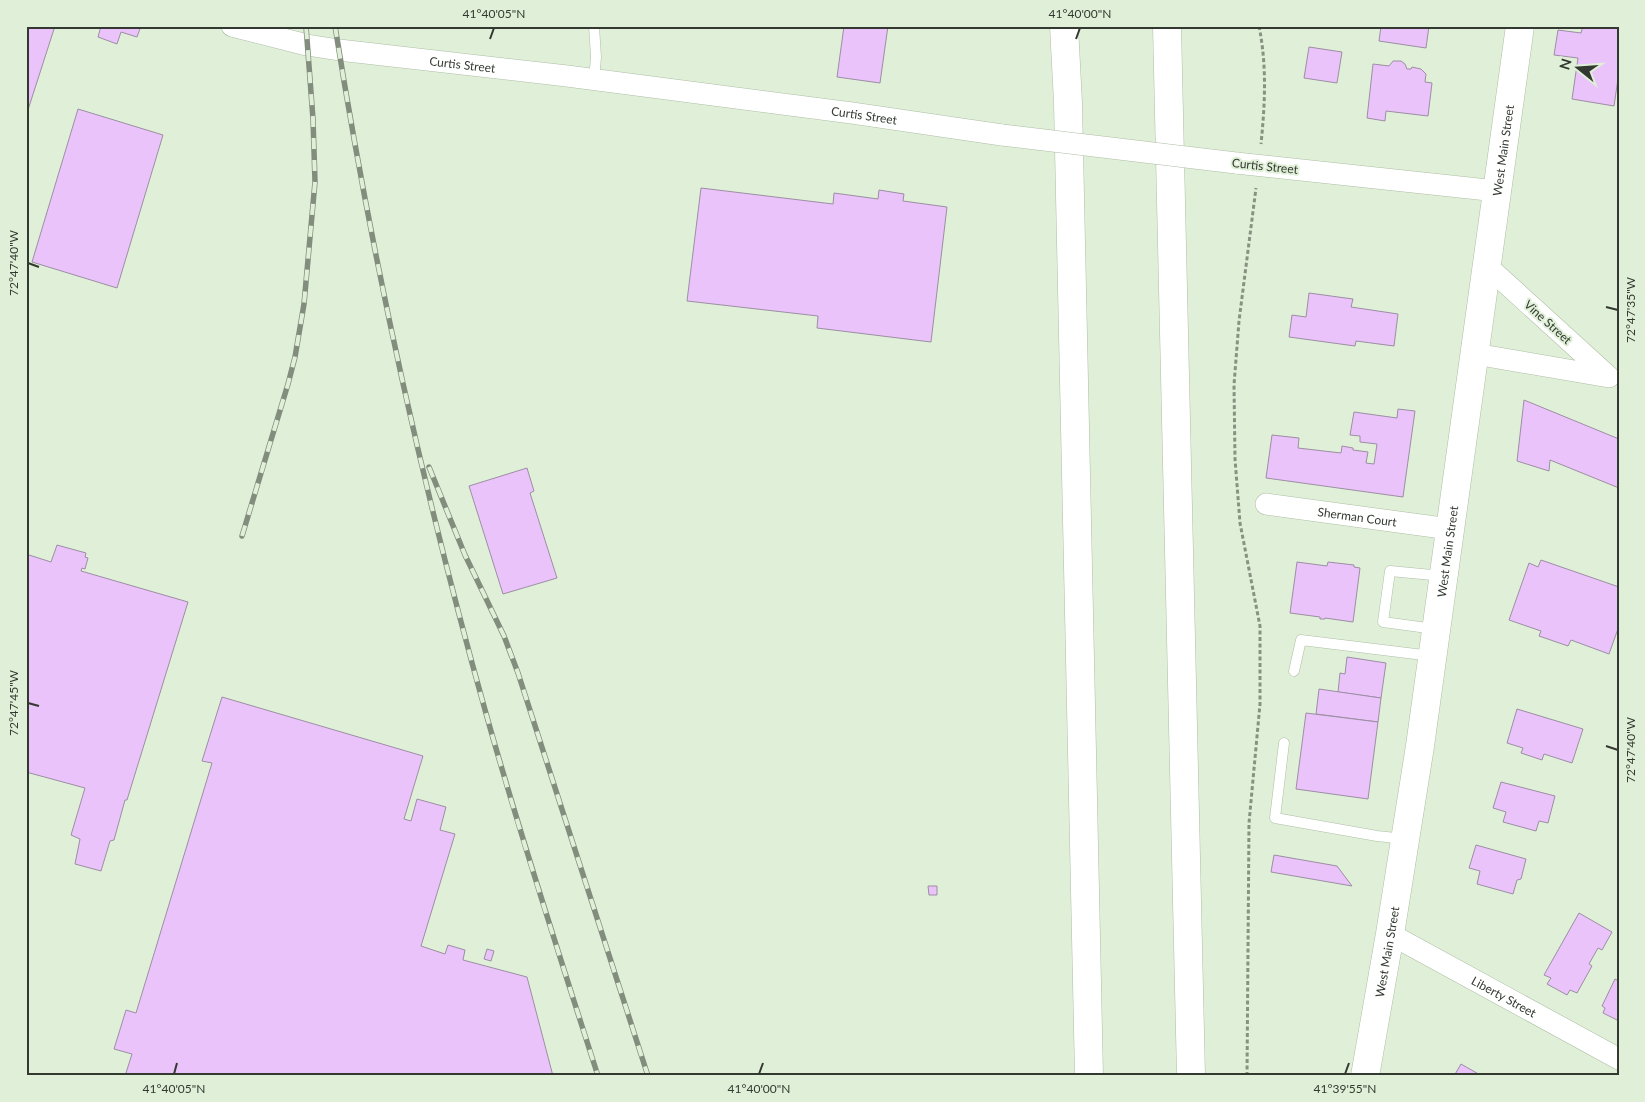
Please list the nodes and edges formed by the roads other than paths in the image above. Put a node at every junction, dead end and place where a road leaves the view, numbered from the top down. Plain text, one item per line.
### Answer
1 (232, 26) edge
2 (594, 26) edge
3 (1064, 26) edge
4 (1167, 26) edge
5 (1520, 26) edge
6 (594, 80) junction
7 (1497, 191) junction
8 (1487, 266) junction
9 (1475, 354) junction
10 (1614, 380) edge
11 (1266, 504) dead end
12 (1450, 529) junction
13 (1444, 576) junction
14 (1436, 630) junction
15 (1433, 656) junction
16 (1294, 671) dead end
17 (1284, 743) dead end
18 (1406, 839) junction
19 (1390, 934) junction
20 (1619, 1059) edge
21 (1089, 1076) edge
22 (1191, 1076) edge
23 (1365, 1076) edge

1 - 6 street, Curtis Street
2 - 6 lane
3 - 21 main road
4 - 22 main road
5 - 7 main road, West Main Street
6 - 7 street, Curtis Street, bridge
7 - 8 main road, West Main Street
8 - 9 main road, West Main Street
8 - 10 street, Vine Street
9 - 10 street, Vine Street
9 - 12 main road, West Main Street
11 - 12 street, Sherman Court
12 - 13 main road, West Main Street
13 - 14 main road, West Main Street
13 - 14 lane
14 - 15 main road, West Main Street
15 - 16 lane
15 - 18 main road, West Main Street
17 - 18 lane
18 - 19 main road, West Main Street
19 - 20 street, Liberty Street
19 - 23 main road, West Main Street

